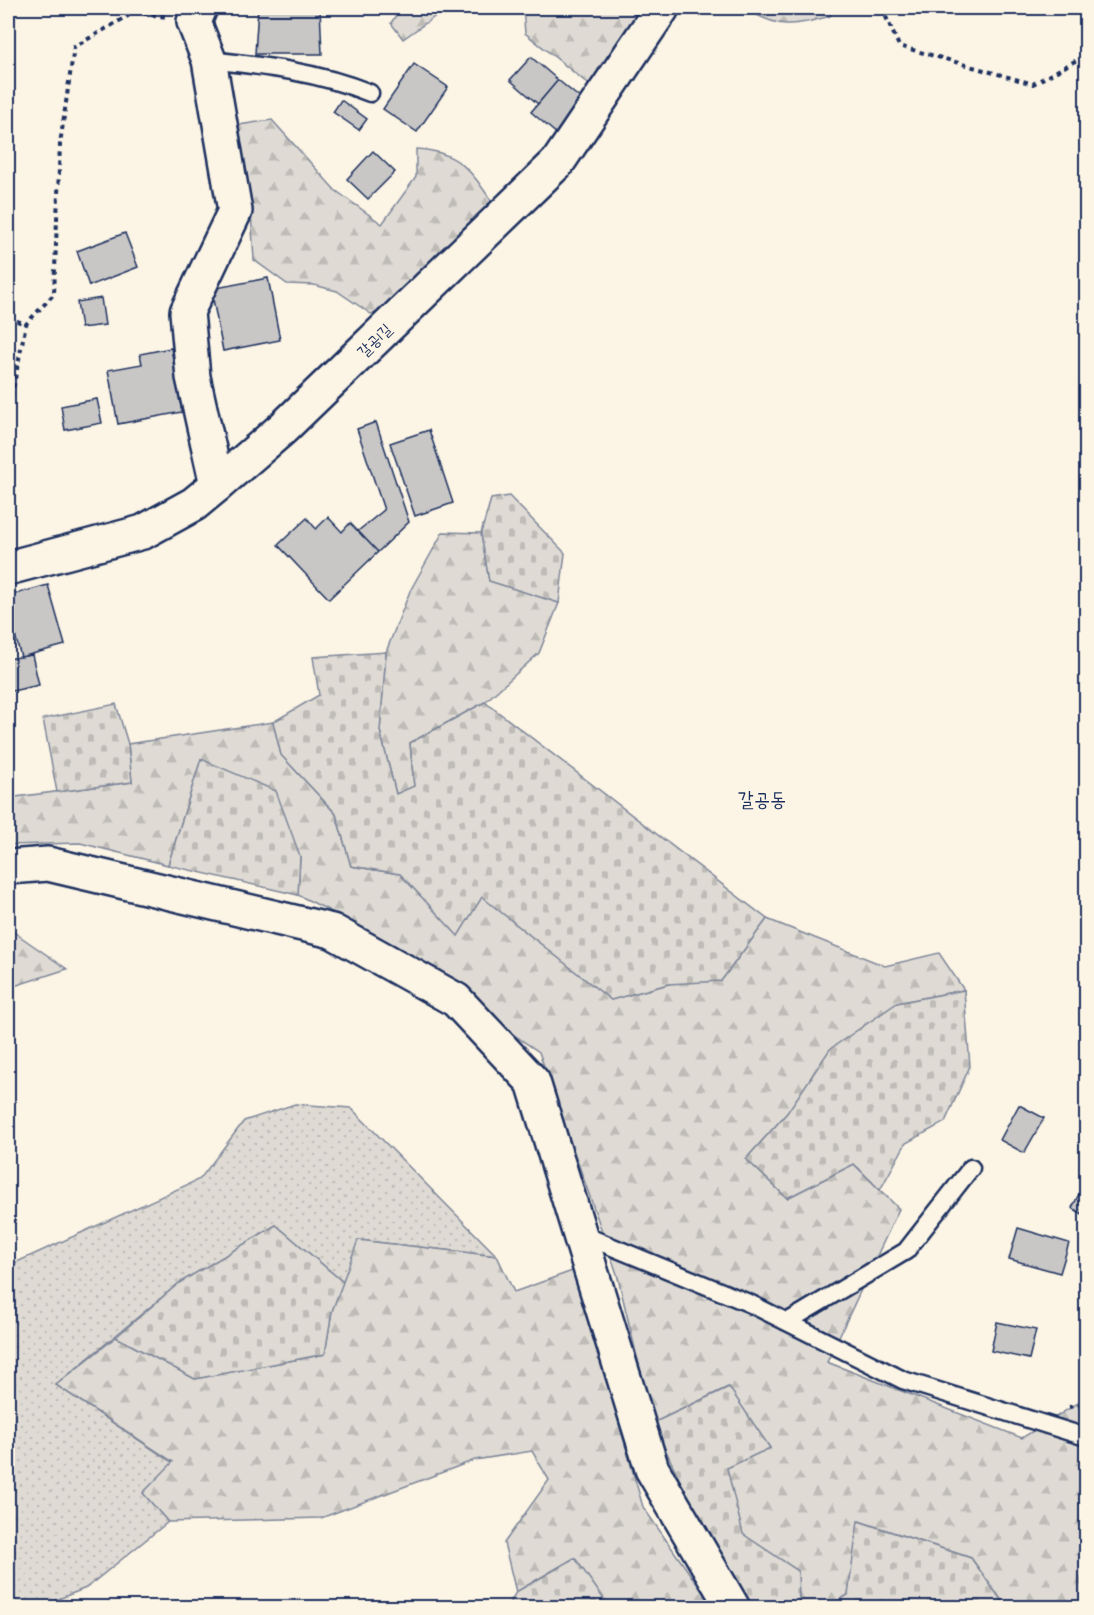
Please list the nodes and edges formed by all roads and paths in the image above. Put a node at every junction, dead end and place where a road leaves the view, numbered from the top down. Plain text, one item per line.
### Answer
1 (662, 8) edge
2 (882, 8) edge
3 (197, 15) edge
4 (1086, 55) edge
5 (209, 60) junction
6 (370, 93) dead end
7 (8, 318) edge
8 (26, 324) junction
9 (8, 414) edge
10 (217, 485) junction
11 (8, 568) edge
12 (8, 867) edge
13 (971, 1168) dead end
14 (581, 1234) junction
15 (787, 1322) junction
16 (1086, 1437) edge
17 (733, 1608) edge

1 - 10 street, 갈공1길
2 - 4 path
3 - 5 street
3 - 8 path
5 - 6 lane
5 - 10 street
7 - 8 path
8 - 9 path
10 - 11 street, 갈공1길
12 - 14 street
13 - 15 lane
14 - 15 lane
14 - 17 street
15 - 16 lane

